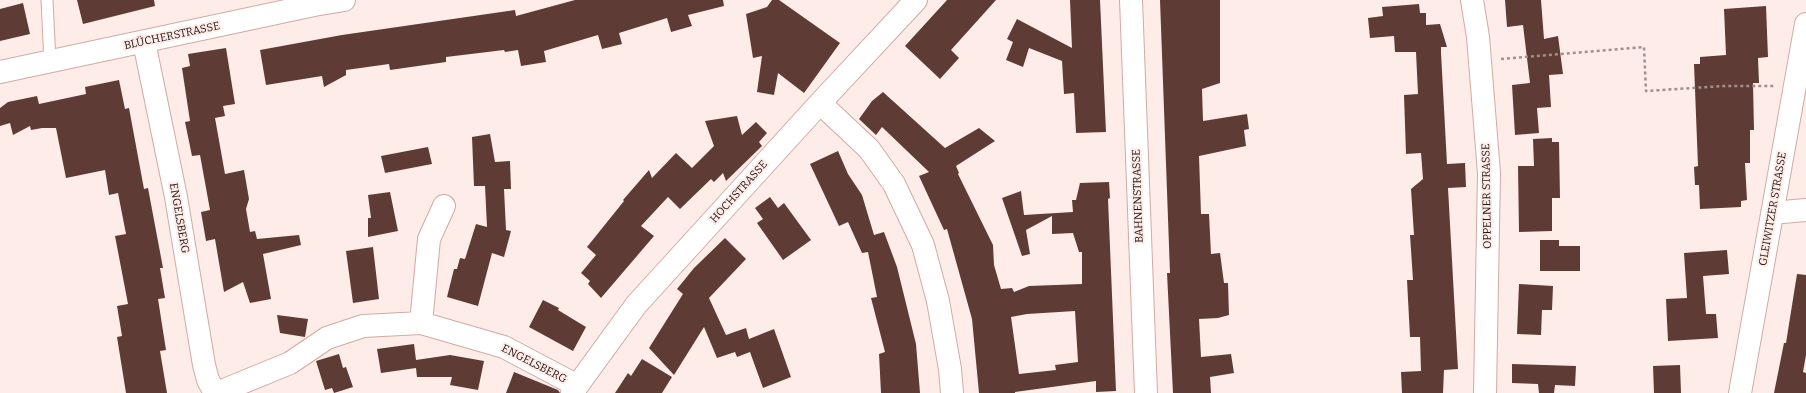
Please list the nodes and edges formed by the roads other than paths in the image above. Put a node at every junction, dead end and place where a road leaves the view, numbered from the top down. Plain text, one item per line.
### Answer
1 (47, 0) edge
2 (344, 0) edge
3 (916, 0) edge
4 (1131, 0) edge
5 (1472, 0) edge
6 (313, 2) edge
7 (1806, 24) edge
8 (144, 42) junction
9 (50, 62) junction
10 (0, 72) edge
11 (820, 103) junction
12 (444, 206) dead end
13 (1806, 210) edge
14 (1772, 213) junction
15 (421, 323) junction
16 (574, 389) edge
17 (216, 393) edge
18 (952, 393) edge
19 (1146, 393) edge
20 (1485, 393) edge
21 (1740, 393) edge

1 - 9 lane
2 - 6 street, BLÜCHERSTRASSE
3 - 11 street, HOCHSTRASSE
4 - 19 street, BAHNENSTRASSE
5 - 20 street, OPPELNER STRASSE
6 - 8 street, BLÜCHERSTRASSE
7 - 14 street, GLEIWITZER STRASSE
8 - 9 street, BLÜCHERSTRASSE
8 - 17 street, ENGELSBERG
9 - 10 street, BLÜCHERSTRASSE
11 - 16 street, HOCHSTRASSE
11 - 18 street
12 - 15 street
13 - 14 street
14 - 21 street, GLEIWITZER STRASSE
15 - 16 street, ENGELSBERG
15 - 17 street, ENGELSBERG

